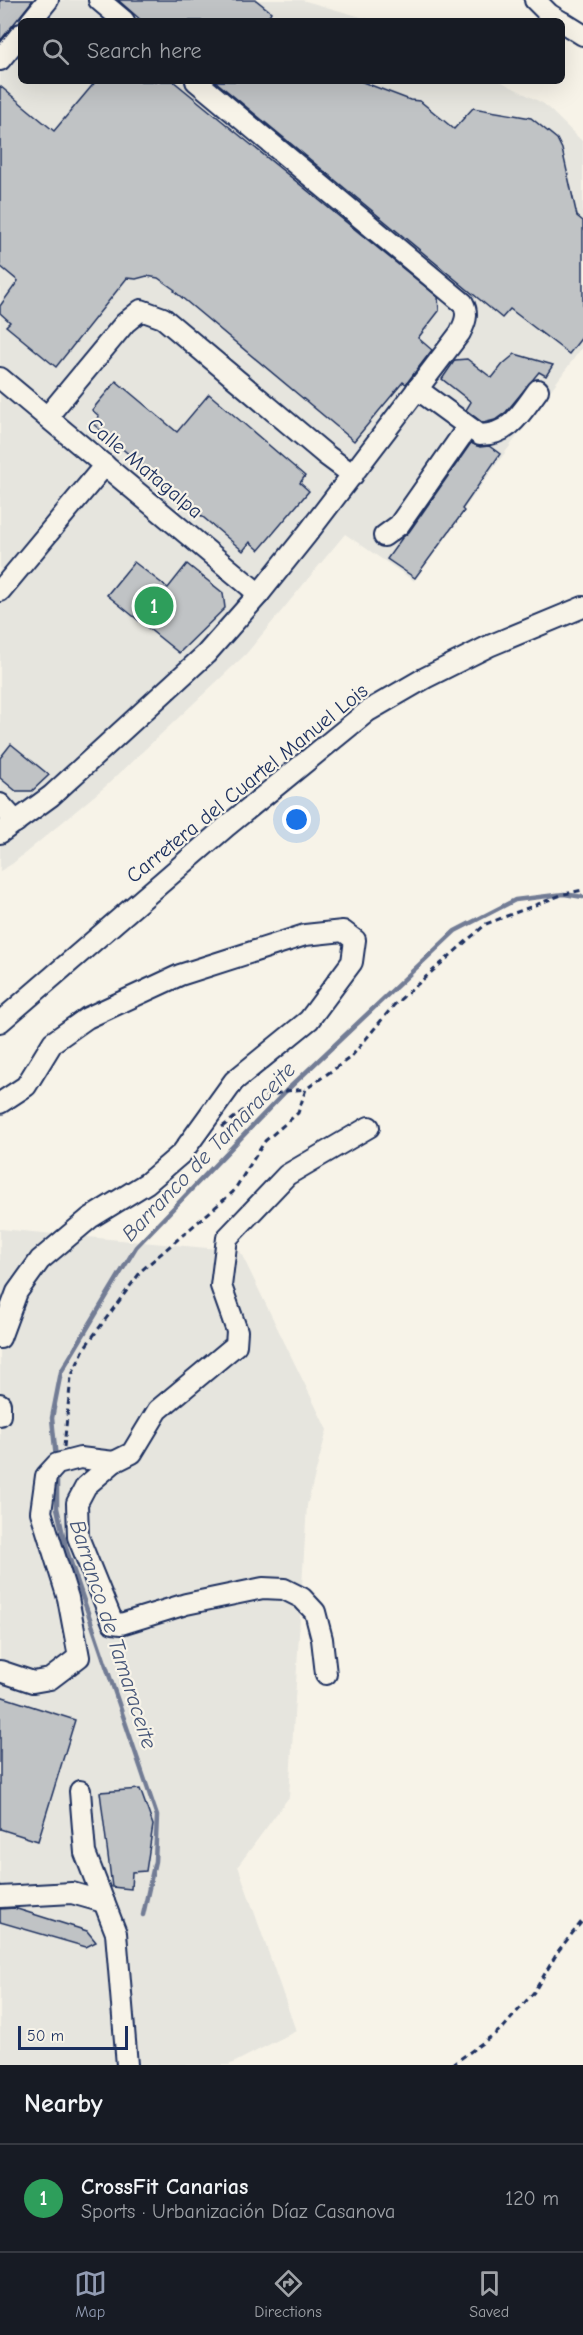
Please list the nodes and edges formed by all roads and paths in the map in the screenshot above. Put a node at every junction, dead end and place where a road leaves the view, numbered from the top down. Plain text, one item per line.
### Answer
1 (48, 0) edge
2 (99, 0) edge
3 (535, 0) edge
4 (34, 18) edge
5 (120, 18) edge
6 (555, 18) edge
7 (565, 24) edge
8 (583, 35) edge
9 (18, 38) edge
10 (0, 60) edge
11 (200, 84) edge
12 (0, 378) edge
13 (417, 389) junction
14 (538, 390) dead end
15 (47, 417) junction
16 (467, 428) junction
17 (105, 465) junction
18 (353, 475) junction
19 (384, 536) dead end
20 (0, 591) edge
21 (259, 594) junction
22 (583, 607) edge
23 (0, 804) edge
24 (16, 822) junction
25 (0, 833) edge
26 (583, 890) edge
27 (0, 1022) edge
28 (306, 1089) junction
29 (0, 1103) edge
30 (369, 1127) dead end
31 (214, 1132) dead end
32 (0, 1338) edge
33 (0, 1404) edge
34 (0, 1415) edge
35 (114, 1462) junction
36 (62, 1464) junction
37 (0, 1671) edge
38 (326, 1674) dead end
39 (80, 1791) dead end
40 (0, 1897) edge
41 (104, 1902) junction
42 (583, 1920) edge
43 (127, 2065) edge
44 (452, 2065) edge

1 - 4 street
2 - 5 street
3 - 6 street
7 - 8 street
9 - 10 street
11 - 13 street
12 - 15 street, Calle Matagalpa
13 - 16 street
13 - 18 street
14 - 16 street
15 - 17 street, Calle Matagalpa
15 - 18 street
16 - 19 street
17 - 20 street
17 - 21 street, Calle Matagalpa
18 - 21 street
21 - 24 street
22 - 27 street, Carretera del Cuartel Manuel Lois
23 - 24 street
24 - 25 street
26 - 28 path
28 - 31 path
28 - 36 path
29 - 32 street
30 - 35 street
33 - 34 street
35 - 36 street
35 - 38 street
36 - 37 street
39 - 41 street
40 - 41 street
41 - 43 street
42 - 44 path

